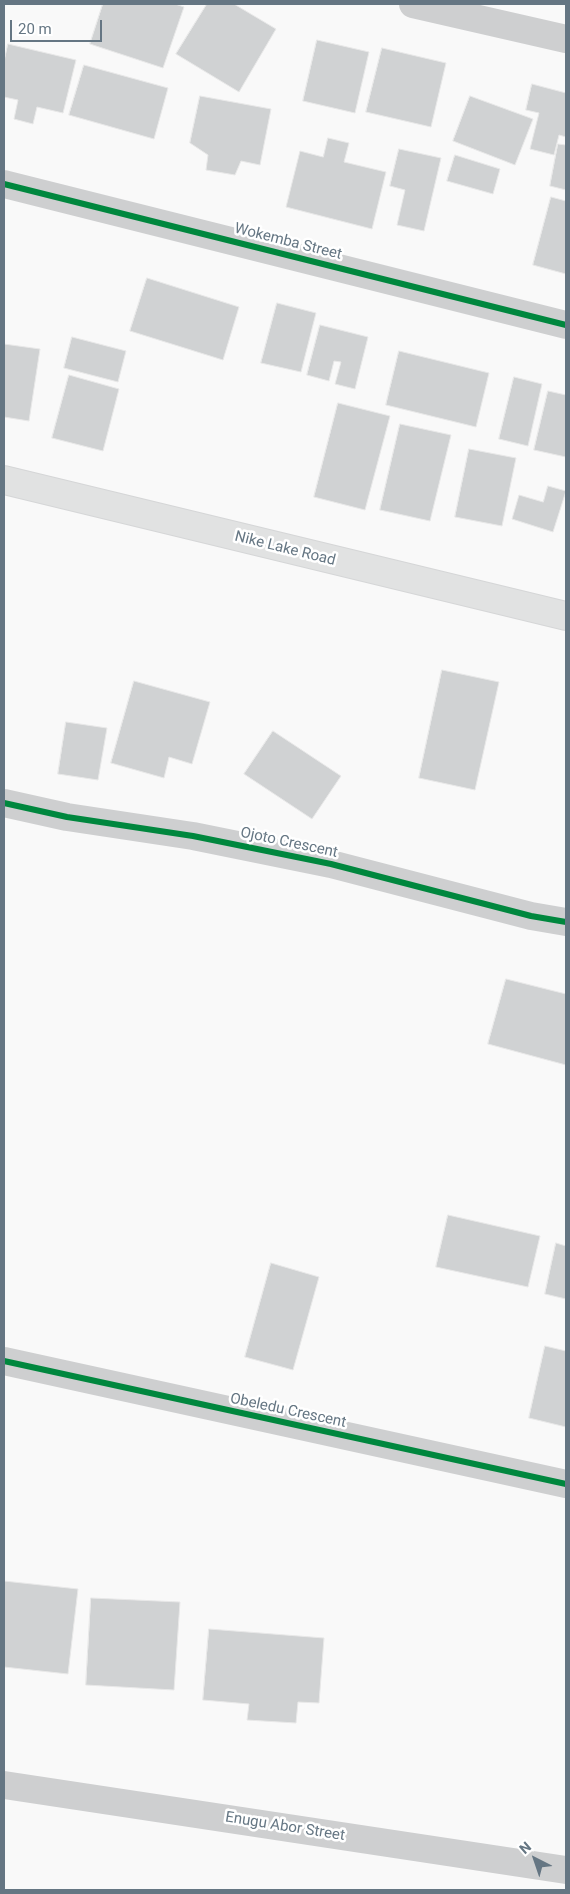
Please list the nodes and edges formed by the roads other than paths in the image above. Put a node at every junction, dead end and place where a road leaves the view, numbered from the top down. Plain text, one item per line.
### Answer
1 (413, 4) edge
2 (566, 39) edge
3 (4, 184) edge
4 (566, 325) edge
5 (4, 480) edge
6 (566, 616) edge
7 (4, 803) edge
8 (566, 922) edge
9 (4, 1361) edge
10 (566, 1484) edge
11 (4, 1785) edge
12 (566, 1870) edge

1 - 2 street
3 - 4 street, Wokemba Street
5 - 6 main road, Nike Lake Road
7 - 8 street, Ojoto Crescent
9 - 10 street, Obeledu Crescent
11 - 12 street, Enugu Abor Street

